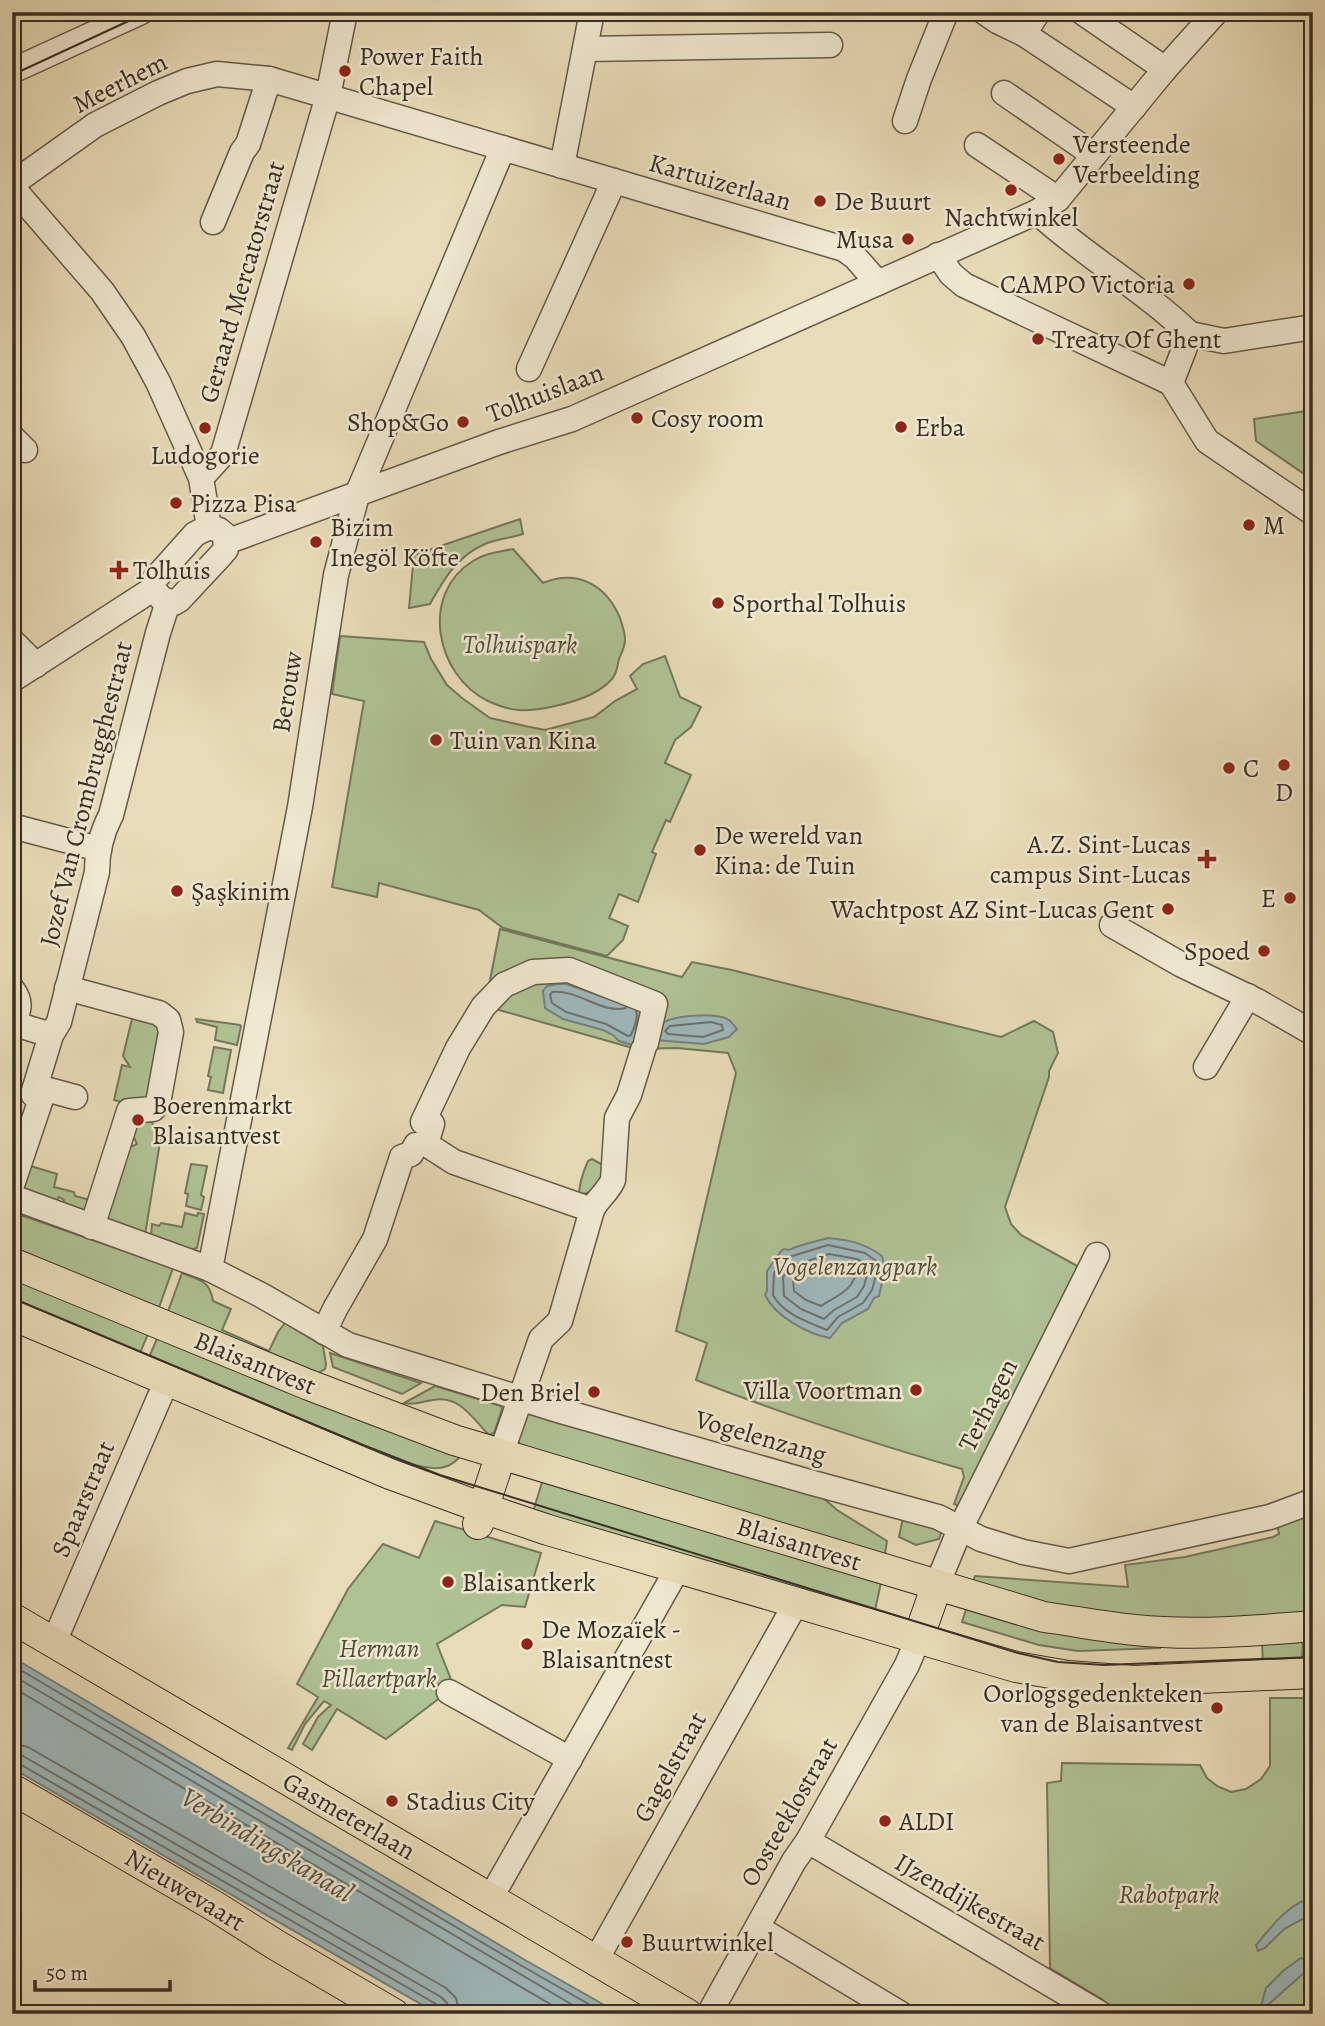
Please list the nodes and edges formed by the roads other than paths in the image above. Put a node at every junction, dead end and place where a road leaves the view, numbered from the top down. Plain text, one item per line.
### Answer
1 (141, 12) edge
2 (345, 12) edge
3 (592, 12) edge
4 (946, 12) edge
5 (984, 12) edge
6 (1038, 12) edge
7 (1083, 12) edge
8 (1216, 12) edge
9 (1024, 34) junction
10 (830, 45) dead end
11 (585, 49) junction
12 (1165, 69) junction
13 (12, 71) edge
14 (268, 79) junction
15 (1004, 93) dead end
16 (328, 96) junction
17 (1133, 107) junction
18 (905, 121) dead end
19 (977, 145) dead end
20 (503, 148) junction
21 (1094, 155) junction
22 (562, 166) junction
23 (614, 181) junction
24 (12, 186) edge
25 (1047, 206) junction
26 (213, 222) dead end
27 (938, 255) junction
28 (878, 283) junction
29 (1313, 327) edge
30 (1191, 334) junction
31 (529, 369) dead end
32 (1171, 383) junction
33 (201, 478) junction
34 (356, 495) junction
35 (1313, 513) edge
36 (218, 534) junction
37 (161, 595) junction
38 (12, 641) edge
39 (36, 665) junction
40 (12, 680) edge
41 (12, 826) edge
42 (99, 849) junction
43 (1112, 925) dead end
44 (67, 988) junction
45 (12, 989) edge
46 (1248, 996) junction
47 (13, 1023) edge
48 (1313, 1033) edge
49 (51, 1035) junction
50 (1206, 1067) dead end
51 (34, 1092) junction
52 (75, 1097) dead end
53 (426, 1144) junction
54 (18, 1147) edge
55 (12, 1185) edge
56 (12, 1198) edge
57 (592, 1210) junction
58 (92, 1227) junction
59 (1097, 1255) dead end
60 (12, 1263) edge
61 (210, 1269) junction
62 (12, 1315) edge
63 (324, 1332) junction
64 (167, 1380) junction
65 (520, 1399) junction
66 (501, 1454) junction
67 (1311, 1501) edge
68 (480, 1516) junction
69 (960, 1529) junction
70 (678, 1568) junction
71 (937, 1584) junction
72 (796, 1603) junction
73 (12, 1618) edge
74 (1313, 1626) edge
75 (918, 1639) junction
76 (54, 1642) junction
77 (1313, 1673) edge
78 (449, 1692) dead end
79 (570, 1759) junction
80 (12, 1789) edge
81 (807, 1841) junction
82 (490, 1899) junction
83 (758, 1928) junction
84 (596, 1960) junction
85 (394, 2014) edge
86 (687, 2014) edge
87 (709, 2014) edge
88 (901, 2014) edge
89 (1101, 2014) edge

1 - 13 street
2 - 16 street, Geraard Mercatorstraat
3 - 11 street
4 - 18 street
5 - 9 street
6 - 9 street
7 - 12 street
8 - 12 street
9 - 17 street
10 - 11 street
11 - 22 street
12 - 17 street
14 - 16 street, Meerhem
14 - 24 street, Meerhem
14 - 26 street
15 - 21 street
16 - 20 street, Kartuizerlaan
16 - 33 street, Geraard Mercatorstraat
17 - 21 street
19 - 25 street
20 - 22 street, Kartuizerlaan
20 - 34 street, Berouw
21 - 25 street
22 - 23 street, Kartuizerlaan
23 - 28 street, Kartuizerlaan
23 - 31 street, Kartuizerlaan
24 - 33 street
25 - 27 street, Tolhuislaan
25 - 30 street
27 - 28 street, Tolhuislaan
27 - 32 street
28 - 34 street, Tolhuislaan
29 - 30 street
30 - 32 street
32 - 35 street
33 - 36 street
34 - 36 street, Tolhuislaan
34 - 61 street, Berouw
36 - 37 street, Tolhuislaan
36 - 37 street, Tolhuislaan
37 - 39 street, Tolhuislaan
37 - 42 street, Jozef Van Crombrugghestraat
38 - 39 street
39 - 40 street, Tolhuislaan
41 - 42 street
42 - 44 street, Jozef Van Crombrugghestraat
43 - 46 street
44 - 49 street, Jozef Van Crombrugghestraat
44 - 58 street
45 - 47 street
46 - 48 street
46 - 50 street
47 - 49 street
49 - 51 street, Jozef Van Crombrugghestraat
51 - 52 street
51 - 54 street, Jozef Van Crombrugghestraat
53 - 57 street
53 - 57 street
53 - 63 street
54 - 55 street, Jozef Van Crombrugghestraat
56 - 58 street, Vogelenzang
57 - 65 street
58 - 61 street, Vogelenzang
59 - 69 street, Terhagen
60 - 66 main road, Blaisantvest
61 - 63 street, Vogelenzang
62 - 64 main road, Blaisantvest
63 - 65 street, Vogelenzang
64 - 68 main road, Blaisantvest
64 - 76 street, Spaarstraat
65 - 66 street
65 - 69 street, Vogelenzang
66 - 68 main road
66 - 71 main road, Blaisantvest
67 - 69 street, Vogelenzang
68 - 70 main road, Blaisantvest
69 - 71 street, Terhagen
70 - 72 main road, Blaisantvest
70 - 79 street
71 - 74 main road, Blaisantvest
71 - 75 main road
72 - 75 main road, Blaisantvest
72 - 84 street, Gagelstraat
73 - 76 main road, Gasmeterlaan
75 - 77 main road, Blaisantvest
75 - 81 street, Oosteeklostraat
76 - 82 main road, Gasmeterlaan
78 - 79 street
79 - 82 street
80 - 85 main road, Nieuwevaart
81 - 83 street, Oosteeklostraat
81 - 89 street, IJzendijkestraat
82 - 84 main road, Gasmeterlaan
83 - 87 street, Oosteeklostraat
83 - 88 street
84 - 86 main road, Gasmeterlaan

